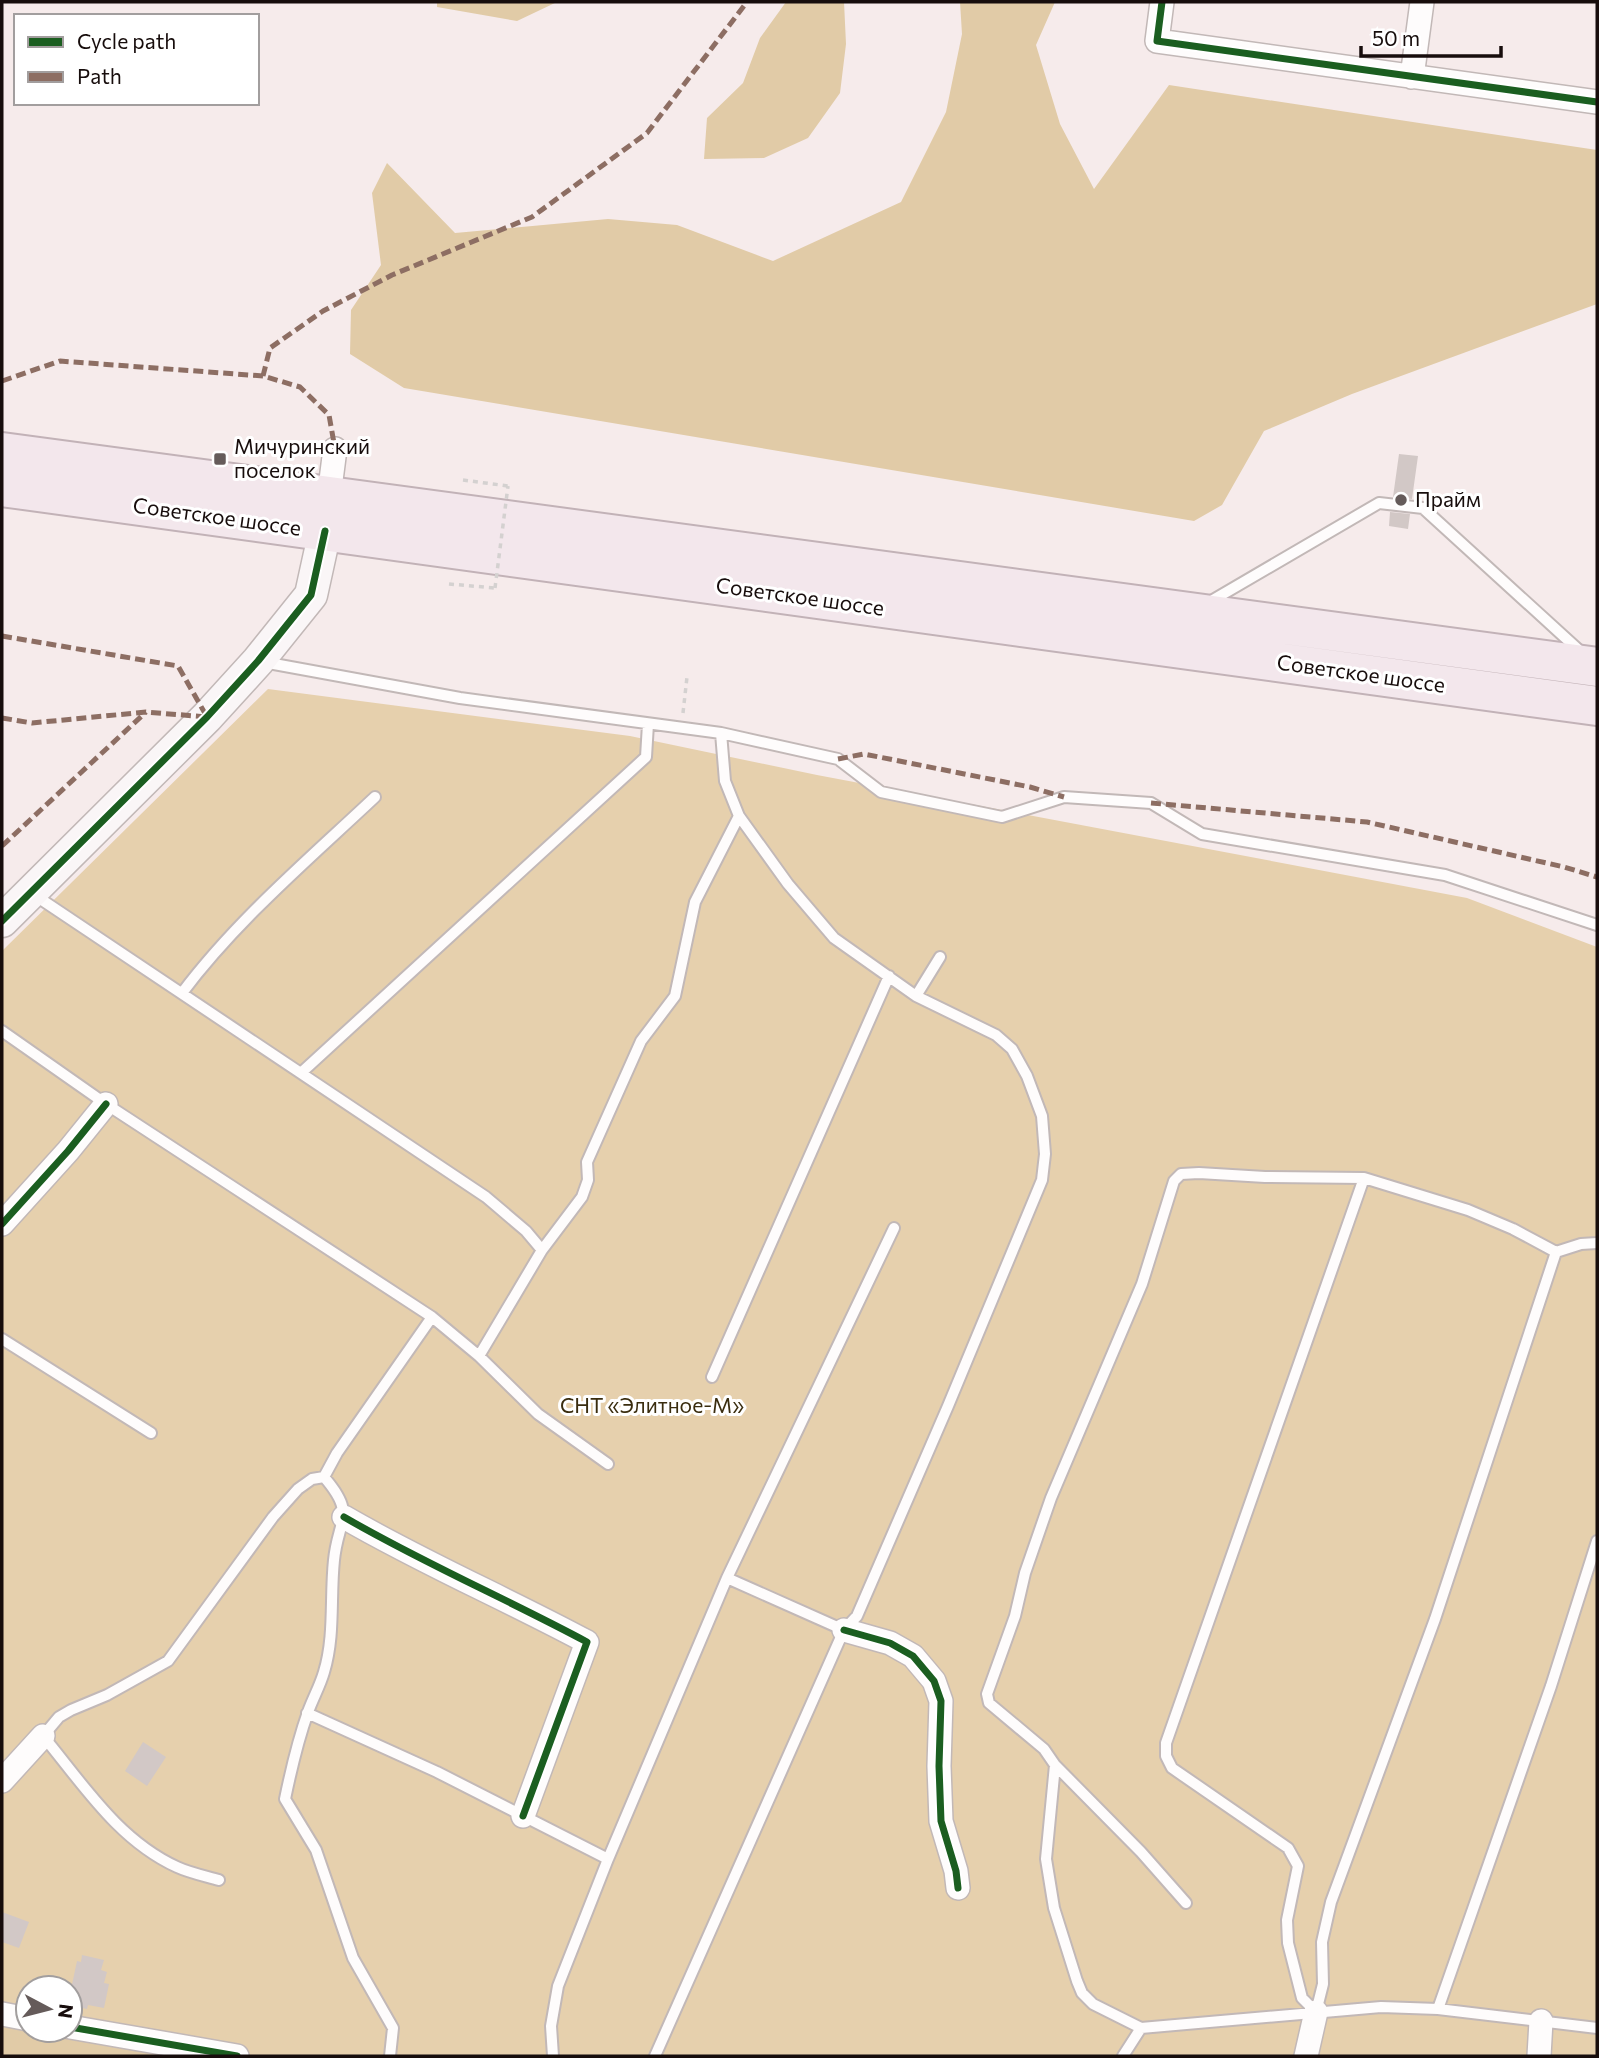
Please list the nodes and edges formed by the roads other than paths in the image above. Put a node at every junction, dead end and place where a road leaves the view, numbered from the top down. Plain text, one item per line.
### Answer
1 (1162, 2) edge
2 (1422, 2) edge
3 (1412, 77) junction
4 (1597, 102) edge
5 (335, 449) dead end
6 (2, 452) edge
7 (2, 488) edge
8 (327, 514) junction
9 (1192, 612) junction
10 (258, 661) junction
11 (1597, 667) edge
12 (1597, 706) edge
13 (648, 724) junction
14 (721, 733) junction
15 (375, 797) dead end
16 (739, 816) junction
17 (31, 892) junction
18 (2, 921) edge
19 (1597, 925) edge
20 (940, 957) dead end
21 (889, 976) junction
22 (182, 993) junction
23 (916, 996) junction
24 (2, 1031) edge
25 (302, 1072) junction
26 (106, 1104) junction
27 (1364, 1178) junction
28 (2, 1224) edge
29 (894, 1228) dead end
30 (1597, 1243) edge
31 (542, 1250) junction
32 (1556, 1252) junction
33 (432, 1317) junction
34 (2, 1339) edge
35 (479, 1356) junction
36 (712, 1377) dead end
37 (151, 1433) dead end
38 (608, 1464) dead end
39 (324, 1478) junction
40 (344, 1517) junction
41 (1597, 1541) edge
42 (727, 1578) junction
43 (844, 1630) junction
44 (307, 1713) junction
45 (43, 1736) junction
46 (1055, 1765) junction
47 (2, 1781) edge
48 (523, 1816) junction
49 (608, 1859) junction
50 (219, 1880) dead end
51 (958, 1888) dead end
52 (1186, 1903) dead end
53 (1438, 2009) junction
54 (1316, 2012) junction
55 (1541, 2021) junction
56 (1140, 2028) junction
57 (1597, 2028) edge
58 (84, 2029) edge
59 (237, 2056) edge
60 (390, 2056) edge
61 (553, 2056) edge
62 (655, 2056) edge
63 (1123, 2056) edge
64 (1306, 2056) edge
65 (1539, 2056) edge

1 - 3 street
2 - 3 street
3 - 4 street
5 - 8 street
6 - 8 highway, Советское шоссе
7 - 8 highway, Советское шоссе
8 - 9 highway, Советское шоссе
8 - 10 street
8 - 12 highway, Советское шоссе
9 - 11 highway, Советское шоссе
9 - 11 lane
10 - 13 lane
10 - 17 street
13 - 14 lane
13 - 25 lane
14 - 16 lane
14 - 19 lane
15 - 22 lane
16 - 21 lane
16 - 31 lane
17 - 18 street
17 - 22 lane
20 - 23 lane
21 - 23 lane
21 - 36 lane
22 - 25 lane
23 - 43 lane
24 - 26 lane
25 - 31 lane
26 - 28 street
26 - 33 lane
27 - 32 lane
27 - 46 lane
27 - 54 lane
29 - 42 lane
30 - 32 lane
31 - 35 lane
32 - 54 lane
33 - 35 lane
33 - 39 lane
34 - 37 lane
35 - 38 lane
39 - 40 lane
39 - 45 lane
40 - 44 lane
40 - 48 street
41 - 53 lane
42 - 43 lane
42 - 49 lane
43 - 51 street
43 - 62 lane
44 - 48 lane
44 - 60 lane
45 - 47 street
45 - 50 lane
46 - 52 lane
46 - 56 lane
48 - 49 lane
49 - 61 lane
53 - 54 lane
53 - 55 lane
54 - 56 lane
54 - 64 street
55 - 57 lane
55 - 65 street
56 - 63 lane
58 - 59 street

